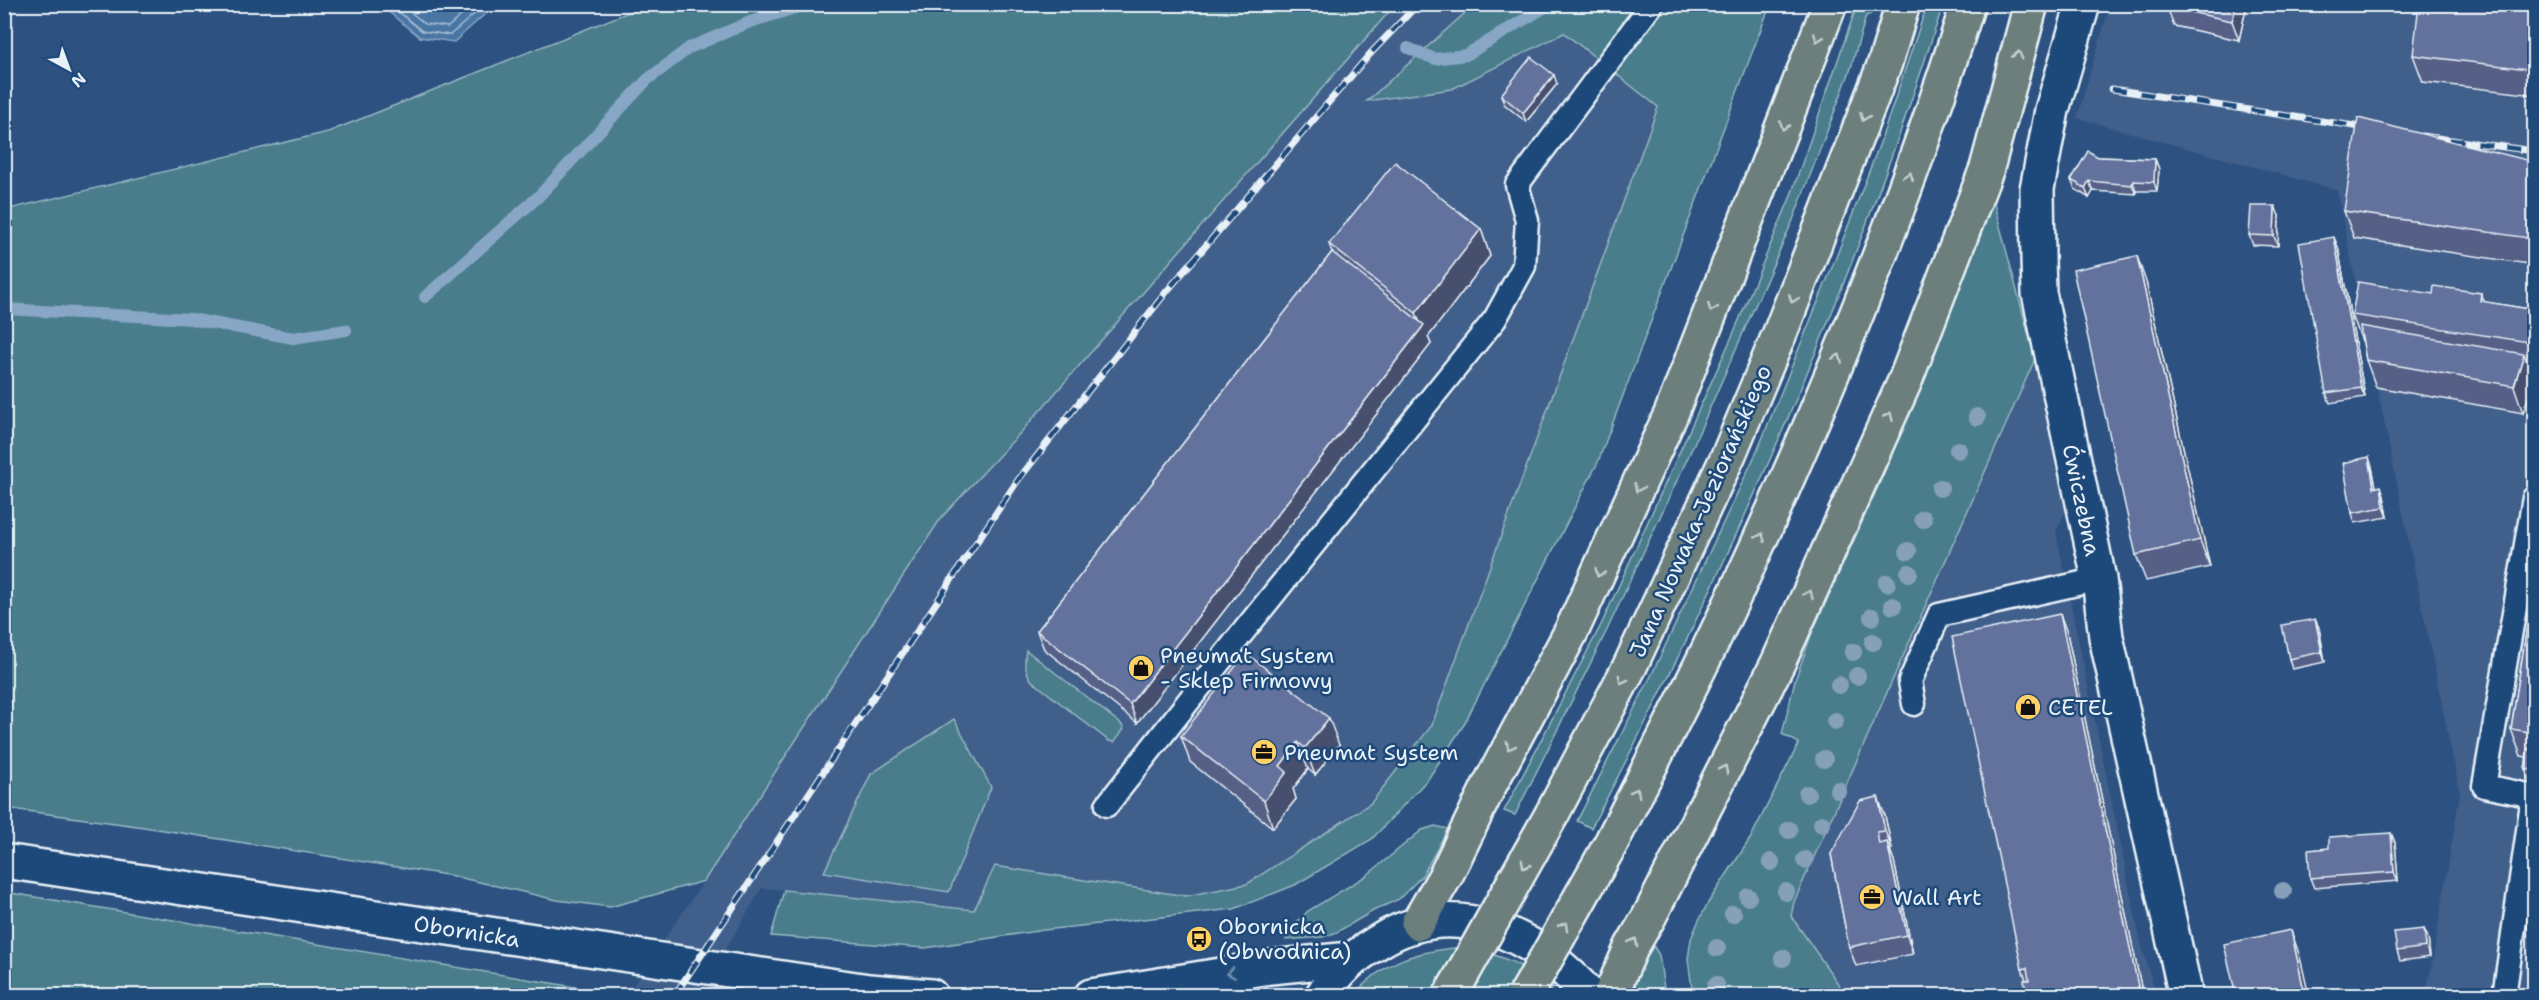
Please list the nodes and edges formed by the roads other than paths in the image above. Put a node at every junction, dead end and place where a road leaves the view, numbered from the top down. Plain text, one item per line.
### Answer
1 (1652, 4) edge
2 (1830, 4) edge
3 (1903, 4) edge
4 (1968, 4) edge
5 (2031, 4) edge
6 (2083, 4) edge
7 (2535, 498) edge
8 (2099, 579) junction
9 (1914, 704) dead end
10 (1107, 805) dead end
11 (4, 861) edge
12 (1418, 923) junction
13 (1351, 959) junction
14 (931, 996) edge
15 (1091, 996) edge
16 (1322, 996) edge
17 (1450, 996) edge
18 (1524, 996) edge
19 (1590, 996) edge
20 (1610, 996) edge
21 (2186, 996) edge
22 (2504, 996) edge

1 - 10 lane
2 -> 12 main road
3 -> 17 main road, Jana Nowaka-Jeziorańskiego, bridge
18 -> 4 main road, bridge
20 -> 5 main road
6 - 8 main road, Ćwiczebna
7 - 22 lane
8 - 9 lane
8 - 21 main road, Ćwiczebna
11 - 14 main road, Obornicka
12 - 13 main road
12 - 19 main road
13 -> 15 main road
13 - 16 main road

